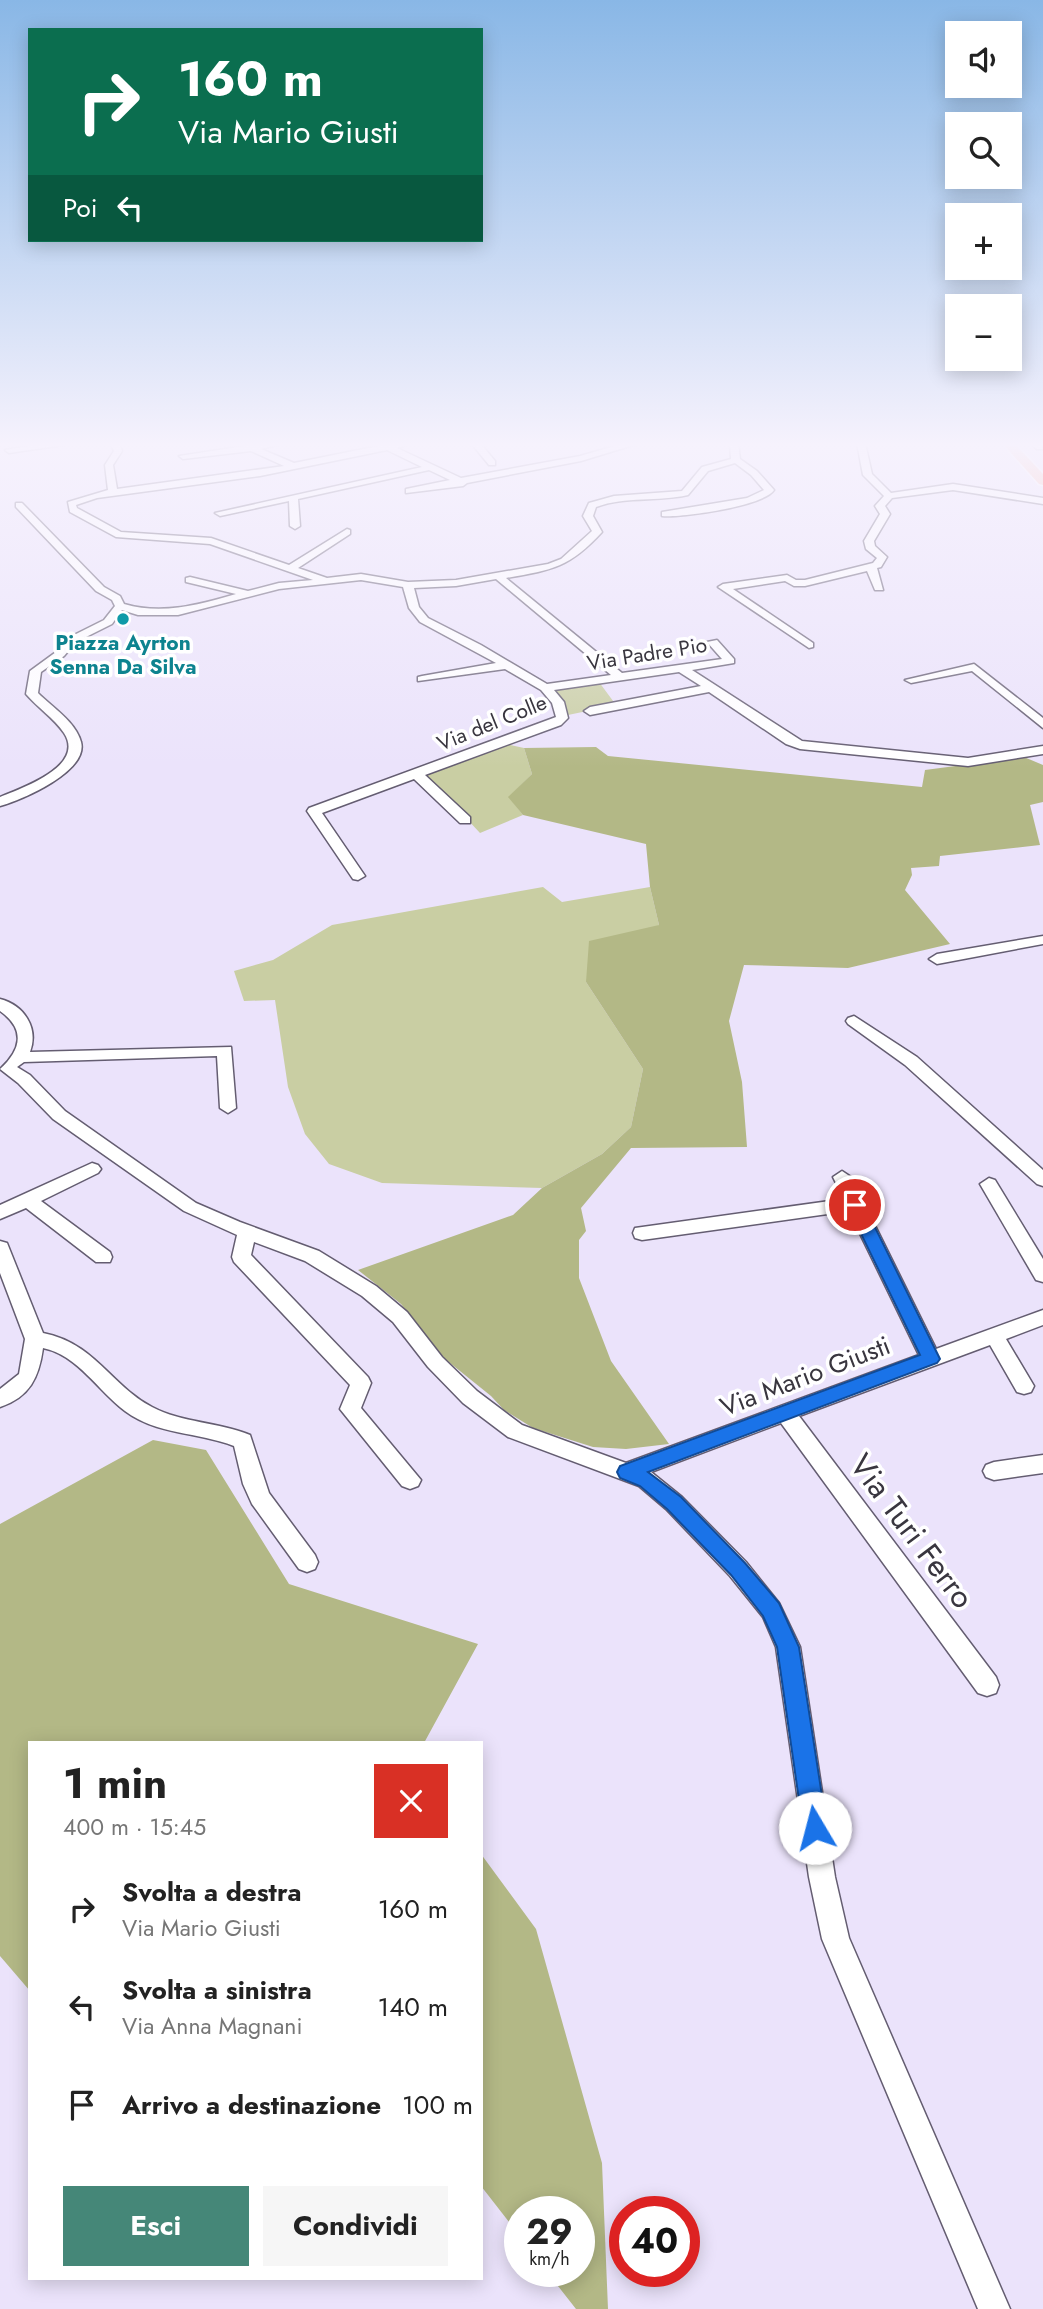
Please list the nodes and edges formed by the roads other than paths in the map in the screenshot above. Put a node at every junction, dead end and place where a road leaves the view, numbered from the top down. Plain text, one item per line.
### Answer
1 (63, 551) edge
2 (240, 551) edge
3 (318, 551) edge
4 (576, 551) edge
5 (875, 551) edge
6 (871, 567) junction
7 (291, 568) junction
8 (498, 576) junction
9 (190, 580) dead end
10 (326, 581) junction
11 (408, 585) junction
12 (879, 588) dead end
13 (248, 594) junction
14 (120, 606) junction
15 (154, 614) junction
16 (169, 621) dead end
17 (713, 642) dead end
18 (809, 645) dead end
19 (506, 665) junction
20 (681, 668) junction
21 (620, 677) junction
22 (422, 679) dead end
23 (911, 680) dead end
24 (545, 688) junction
25 (711, 688) junction
26 (590, 711) dead end
27 (1043, 724) edge
28 (1043, 750) edge
29 (417, 774) junction
30 (0, 802) edge
31 (466, 820) dead end
32 (358, 876) dead end
33 (1043, 940) edge
34 (937, 959) dead end
35 (0, 1004) edge
36 (854, 1021) dead end
37 (10, 1065) edge
38 (228, 1108) dead end
39 (93, 1169) dead end
40 (842, 1177) dead end
41 (1043, 1181) edge
42 (989, 1184) dead end
43 (26, 1199) junction
44 (855, 1205) junction
45 (0, 1213) edge
46 (247, 1232) junction
47 (642, 1233) dead end
48 (0, 1248) edge
49 (103, 1257) dead end
50 (1043, 1275) edge
51 (1043, 1317) edge
52 (994, 1335) junction
53 (35, 1339) junction
54 (931, 1359) junction
55 (1024, 1386) dead end
56 (0, 1399) edge
57 (786, 1414) junction
58 (1043, 1464) edge
59 (994, 1471) dead end
60 (627, 1472) junction
61 (410, 1480) dead end
62 (307, 1562) dead end
63 (987, 1685) dead end
64 (994, 2309) edge

1 - 14 street
2 - 7 street
3 - 7 street
4 - 8 street
5 - 6 street
6 - 12 street
6 - 18 street
7 - 10 street
8 - 11 street
8 - 21 street
9 - 13 street
10 - 11 street
10 - 13 street
11 - 19 street, Via del Colle
13 - 15 street
14 - 15 street
14 - 30 street
15 - 16 street
17 - 20 street, Via Padre Pio
19 - 22 street
19 - 24 street, Via del Colle
20 - 21 street, Via Padre Pio
20 - 25 street
21 - 24 street, Via Padre Pio
23 - 27 street
24 - 29 street, Via del Colle
25 - 26 street
25 - 28 street
29 - 31 street
29 - 32 street, Via del Colle
33 - 34 street
35 - 37 street
36 - 41 street
37 - 38 street
37 - 46 street
39 - 43 street
40 - 44 street
42 - 50 street
43 - 45 street
43 - 49 street
44 - 47 street
44 - 54 street
46 - 60 street
46 - 61 street
48 - 53 street
51 - 52 street, Via Mario Giusti
52 - 54 street, Via Mario Giusti
52 - 55 street
53 - 56 street
53 - 62 street
54 - 57 street, Via Mario Giusti
57 - 60 street, Via Mario Giusti
57 - 63 street, Via Turi Ferro
58 - 59 street
60 - 64 street

